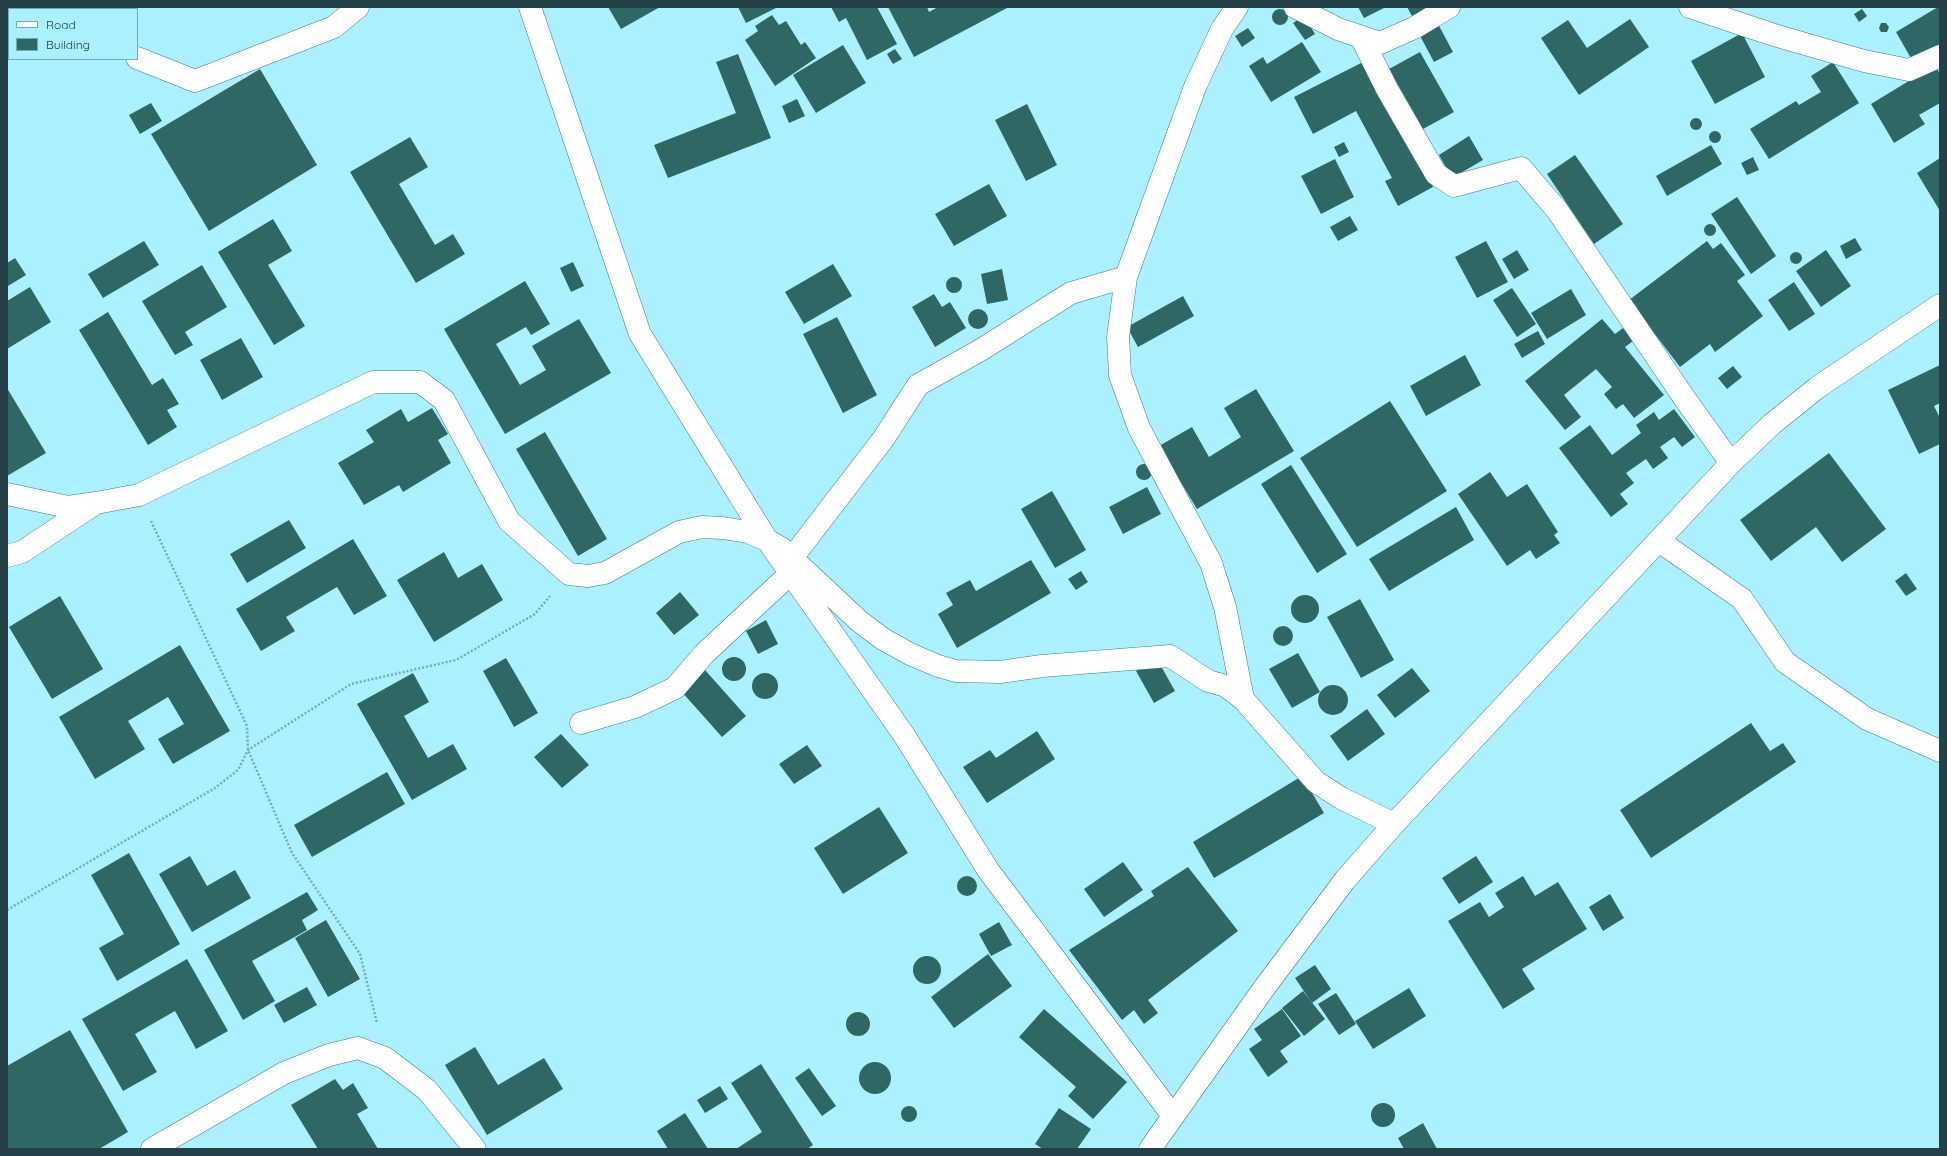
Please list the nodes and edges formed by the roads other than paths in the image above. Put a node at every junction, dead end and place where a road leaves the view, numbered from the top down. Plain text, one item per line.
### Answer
1 (358, 7) edge
2 (530, 7) edge
3 (1237, 7) edge
4 (1294, 7) edge
5 (1449, 7) edge
6 (1690, 7) edge
7 (1361, 37) junction
8 (1940, 56) edge
9 (138, 58) edge
10 (1126, 277) junction
11 (1940, 305) edge
12 (1731, 463) junction
13 (7, 494) edge
14 (96, 503) junction
15 (767, 540) junction
16 (1659, 542) junction
17 (7, 556) edge
18 (792, 565) junction
19 (1243, 699) junction
20 (581, 723) dead end
21 (1940, 751) edge
22 (1394, 824) junction
23 (1174, 1116) junction
24 (152, 1149) edge
25 (475, 1149) edge
26 (1150, 1149) edge

1 - 9 street
2 - 15 street
3 - 10 street
4 - 7 street
5 - 7 street
6 - 8 street
7 - 12 street
10 - 18 street
10 - 19 street
11 - 12 street
12 - 16 street
13 - 14 street
14 - 15 street
14 - 17 street
15 - 18 street
16 - 21 street
16 - 22 street
18 - 19 street
18 - 20 street
18 - 23 street
19 - 22 street
22 - 23 street
23 - 26 street
24 - 25 street

